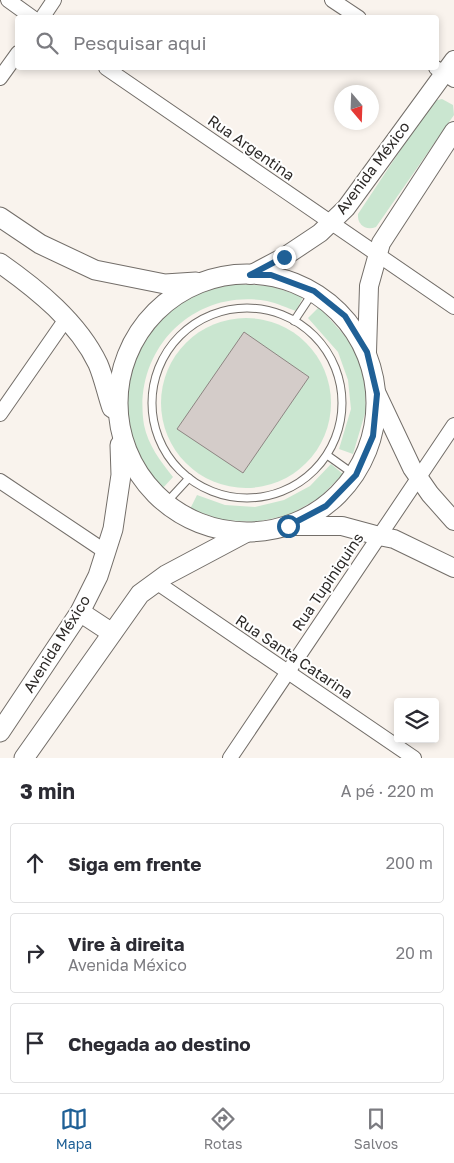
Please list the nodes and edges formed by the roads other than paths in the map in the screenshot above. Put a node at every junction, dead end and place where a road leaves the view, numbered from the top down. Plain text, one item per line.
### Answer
1 (8, 0) edge
2 (54, 0) edge
3 (332, 0) edge
4 (29, 15) edge
5 (44, 15) edge
6 (354, 15) edge
7 (15, 57) edge
8 (109, 70) edge
9 (447, 70) edge
10 (0, 78) edge
11 (454, 131) edge
12 (0, 217) edge
13 (330, 223) junction
14 (377, 256) junction
15 (0, 263) edge
16 (250, 275) junction
17 (204, 282) junction
18 (314, 291) junction
19 (454, 307) edge
20 (66, 319) junction
21 (294, 321) junction
22 (367, 352) junction
23 (377, 394) junction
24 (0, 414) edge
25 (454, 425) edge
26 (120, 432) junction
27 (327, 454) junction
28 (356, 475) junction
29 (418, 477) junction
30 (189, 478) junction
31 (0, 481) edge
32 (165, 504) junction
33 (454, 521) edge
34 (288, 526) junction
35 (245, 533) junction
36 (378, 536) junction
37 (106, 552) junction
38 (454, 568) edge
39 (156, 582) junction
40 (80, 612) junction
41 (112, 633) junction
42 (288, 672) junction
43 (0, 732) edge
44 (24, 758) edge
45 (230, 758) edge
46 (414, 758) edge

1 - 4 street
2 - 5 street
3 - 6 street
7 - 10 street
8 - 13 street, Rua Argentina
9 - 13 street, Avenida México
11 - 14 street
12 - 17 main road
13 - 14 street, Rua Argentina
13 - 16 street, Avenida México
14 - 19 street, Rua Argentina
14 - 22 street
15 - 20 main road
16 - 17 main road
16 - 18 main road
17 - 26 main road
18 - 21 lane
18 - 22 main road
20 - 24 street
20 - 26 main road
21 - 27 lane
21 - 30 lane
22 - 23 main road
23 - 28 main road
23 - 29 street
25 - 29 street, Rua Tupiniquins
26 - 32 main road
26 - 37 main road, Avenida México
27 - 28 lane
27 - 30 lane
28 - 34 main road
29 - 33 street
29 - 36 street, Rua Tupiniquins
30 - 32 lane
31 - 37 street
32 - 35 main road
34 - 35 main road
34 - 36 street
35 - 39 main road
36 - 38 street
36 - 42 street, Rua Tupiniquins
37 - 40 main road, Avenida México
39 - 41 main road
39 - 42 street, Rua Santa Catarina
40 - 41 main road
40 - 43 main road, Avenida México
41 - 44 main road
42 - 45 street, Rua Tupiniquins
42 - 46 street, Rua Santa Catarina

